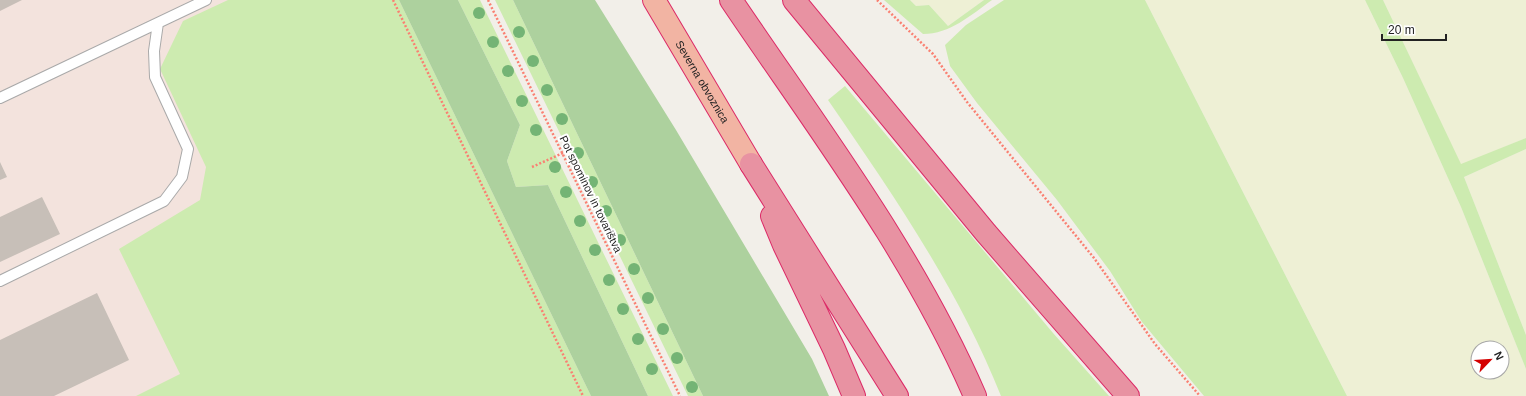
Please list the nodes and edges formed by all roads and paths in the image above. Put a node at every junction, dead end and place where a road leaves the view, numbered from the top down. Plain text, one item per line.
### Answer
1 (206, 0) edge
2 (393, 0) edge
3 (488, 0) edge
4 (654, 0) edge
5 (731, 0) edge
6 (794, 0) edge
7 (877, 0) edge
8 (158, 23) junction
9 (0, 98) edge
10 (563, 153) junction
11 (751, 164) junction
12 (532, 167) dead end
13 (0, 281) edge
14 (583, 396) edge
15 (680, 396) edge
16 (854, 396) edge
17 (897, 396) edge
18 (975, 396) edge
19 (1128, 396) edge
20 (1200, 396) edge

1 - 8 lane
2 - 14 path
3 - 10 path, Pot spominov in tovarištva
4 - 11 highway, Severna obvoznica
5 - 18 highway
6 - 19 highway
7 - 20 path
8 - 9 lane
8 - 13 lane
10 - 12 path
10 - 15 path, Pot spominov in tovarištva
11 - 16 highway
11 - 17 highway

